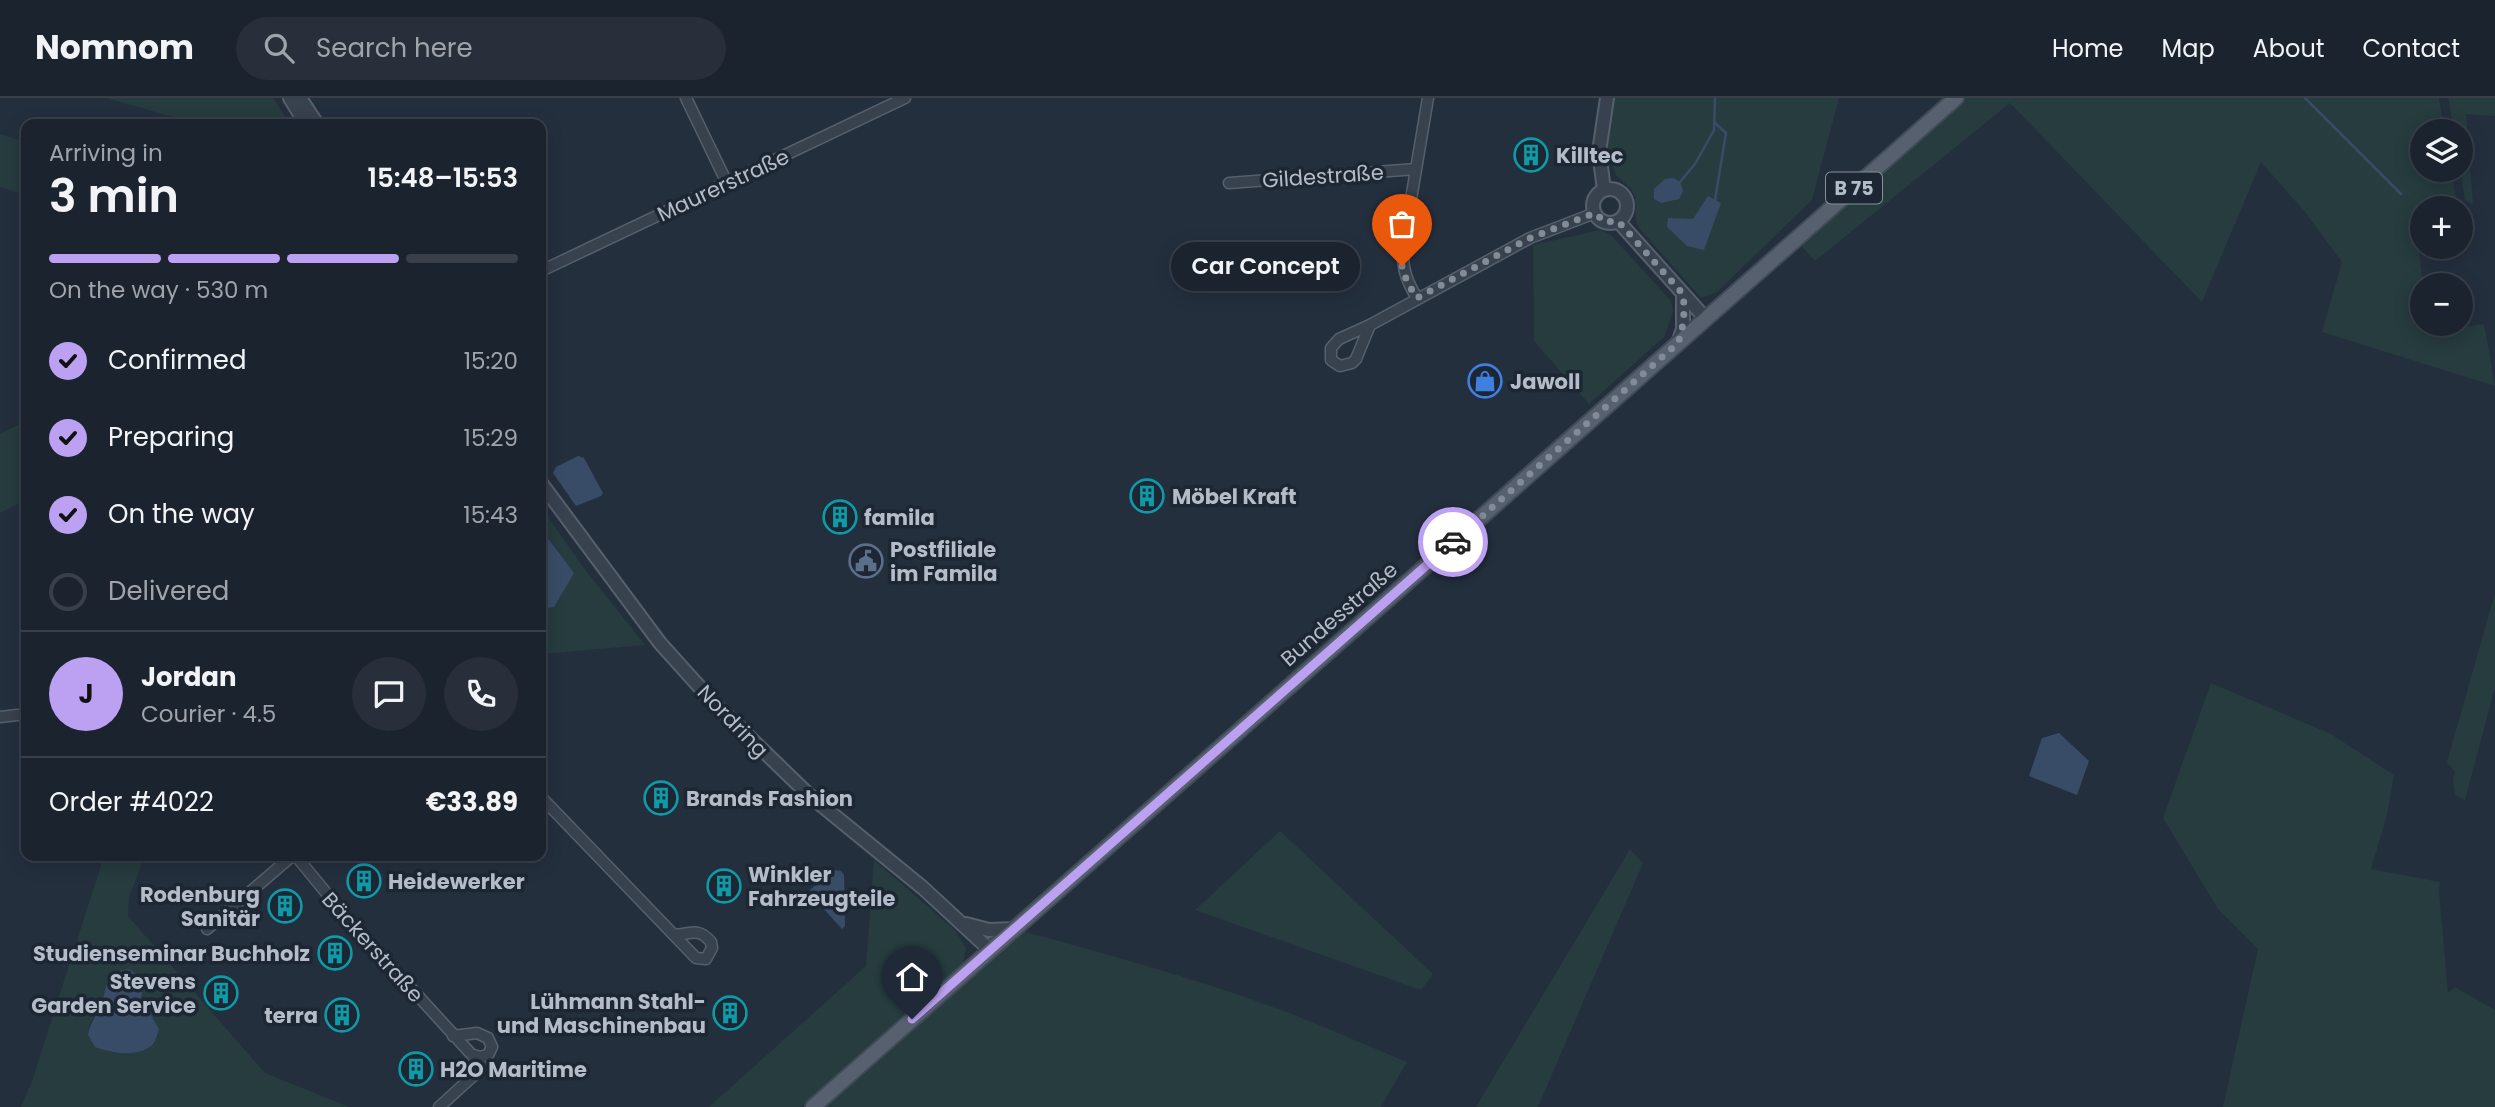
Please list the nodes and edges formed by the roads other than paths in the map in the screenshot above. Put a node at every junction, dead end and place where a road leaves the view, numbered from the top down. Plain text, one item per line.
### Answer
1 (290, 98) edge
2 (300, 98) edge
3 (686, 98) edge
4 (905, 98) edge
5 (1428, 98) edge
6 (1607, 98) edge
7 (1956, 98) edge
8 (303, 119) edge
9 (314, 119) edge
10 (1416, 169) junction
11 (727, 183) junction
12 (1229, 183) dead end
13 (1604, 190) junction
14 (1595, 213) junction
15 (1618, 221) junction
16 (546, 269) edge
17 (1683, 294) junction
18 (1417, 298) junction
19 (1706, 319) junction
20 (1370, 325) junction
21 (1678, 343) junction
22 (546, 490) edge
23 (21, 715) edge
24 (0, 717) edge
25 (546, 802) edge
26 (288, 861) edge
27 (298, 861) edge
28 (962, 923) junction
29 (207, 929) dead end
30 (1015, 929) junction
31 (674, 936) dead end
32 (985, 954) junction
33 (453, 1036) junction
34 (468, 1053) junction
35 (439, 1107) edge
36 (813, 1107) edge

1 - 8 street
2 - 9 street
3 - 11 street
4 - 11 street, Maurerstraße
5 - 10 street
6 - 13 street
7 - 19 main road, Bundesstraße / B 75
10 - 12 street, Gildestraße
10 - 18 street
11 - 16 street, Maurerstraße
13 - 14 street
13 - 15 street
14 - 15 street
14 - 18 street
15 - 17 street
17 - 19 street
17 - 21 street
18 - 20 street
19 - 21 main road, Bundesstraße / B 75
20 - 20 street
21 - 30 main road, Bundesstraße / B 75
22 - 28 street, Nordring
23 - 24 street
25 - 31 street
26 - 29 street, Bäckerstraße
27 - 33 street, Bäckerstraße
28 - 30 street
28 - 32 street, Nordring
30 - 32 main road, Bundesstraße / B 75
32 - 36 main road, Bundesstraße / B 75
33 - 34 street, Bäckerstraße
33 - 34 street
34 - 35 street, Bäckerstraße

